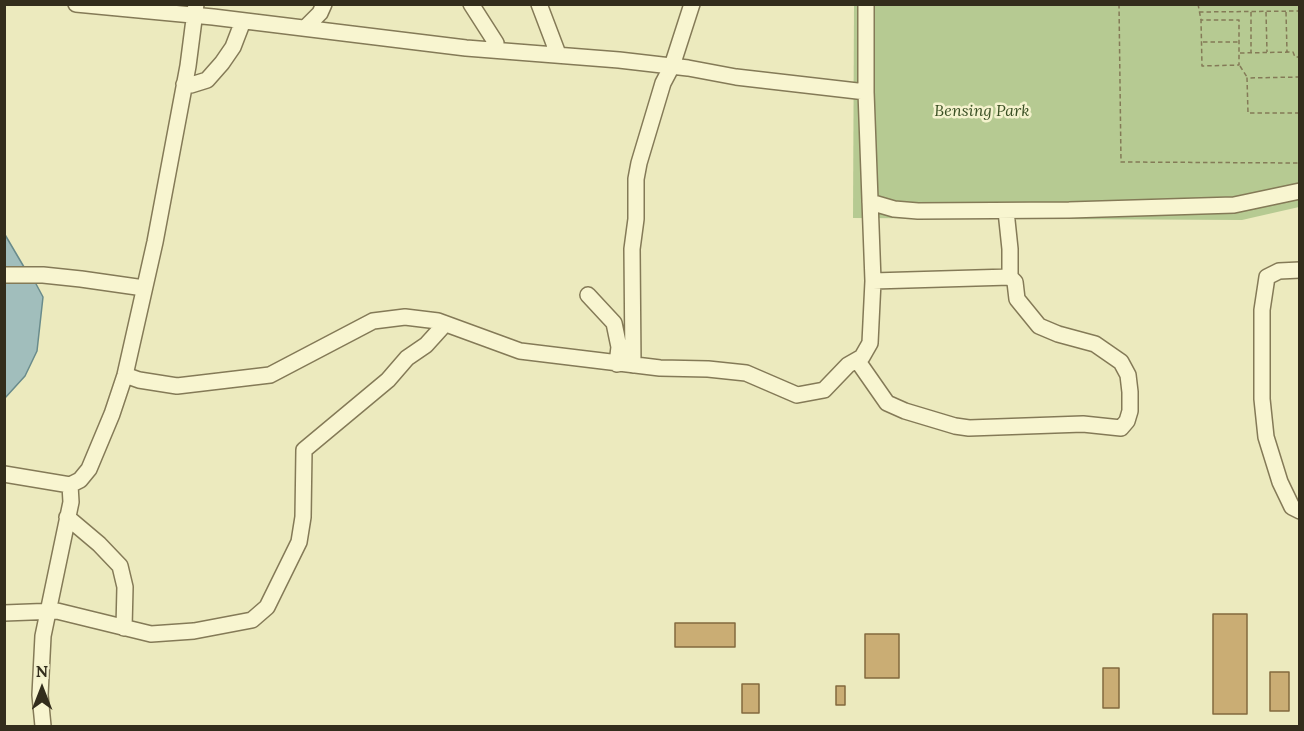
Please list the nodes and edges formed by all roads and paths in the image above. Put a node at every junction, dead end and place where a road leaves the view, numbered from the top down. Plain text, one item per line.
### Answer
1 (76, 4) edge
2 (324, 4) edge
3 (471, 4) edge
4 (539, 4) edge
5 (692, 4) edge
6 (866, 4) edge
7 (1119, 4) edge
8 (1198, 4) edge
9 (195, 10) edge
10 (1266, 11) junction
11 (1286, 11) junction
12 (1299, 11) edge
13 (1198, 12) junction
14 (1251, 12) junction
15 (1201, 20) junction
16 (243, 21) junction
17 (305, 28) junction
18 (1202, 42) junction
19 (1239, 42) junction
20 (496, 50) junction
21 (1266, 52) junction
22 (1287, 52) junction
23 (1239, 53) junction
24 (1251, 53) junction
25 (558, 54) junction
26 (1299, 57) edge
27 (1239, 65) junction
28 (672, 66) junction
29 (1299, 77) edge
30 (1247, 78) junction
31 (184, 84) junction
32 (866, 92) junction
33 (1299, 113) edge
34 (1299, 163) edge
35 (1299, 191) edge
36 (870, 202) junction
37 (1006, 211) junction
38 (1299, 270) edge
39 (4, 275) edge
40 (1011, 277) junction
41 (873, 281) junction
42 (144, 288) junction
43 (588, 294) dead end
44 (445, 324) junction
45 (857, 360) junction
46 (625, 364) junction
47 (125, 375) junction
48 (4, 474) edge
49 (70, 485) junction
50 (1296, 509) edge
51 (68, 518) junction
52 (48, 611) junction
53 (4, 613) edge
54 (124, 628) junction
55 (43, 726) edge

1 - 9 lane
2 - 17 lane
3 - 20 lane
4 - 25 lane
5 - 28 lane
6 - 32 lane
7 - 34 path
8 - 13 path
9 - 16 lane
9 - 31 lane
10 - 11 path
10 - 14 path
10 - 21 path
11 - 12 path
11 - 22 path
12 - 26 path
13 - 14 path
13 - 15 path
14 - 24 path
15 - 18 path
15 - 19 path
16 - 17 lane
16 - 31 lane
17 - 20 lane
18 - 19 path
18 - 27 path
19 - 23 path
20 - 25 lane
21 - 22 path
21 - 24 path
22 - 26 path
23 - 24 path
23 - 27 path
25 - 28 lane
26 - 29 path
27 - 30 path
28 - 32 lane
28 - 46 lane
29 - 30 path
30 - 33 path
31 - 42 lane
32 - 36 lane
35 - 37 lane
36 - 37 lane
36 - 41 lane
37 - 40 lane
38 - 50 lane
39 - 42 lane
40 - 41 lane
40 - 45 lane
41 - 45 lane
42 - 47 lane
43 - 46 lane
44 - 46 lane
44 - 47 lane
44 - 54 lane
45 - 46 lane
47 - 49 lane
48 - 49 lane
49 - 51 lane
51 - 52 lane
51 - 54 lane
52 - 53 lane
52 - 54 lane
52 - 55 lane

